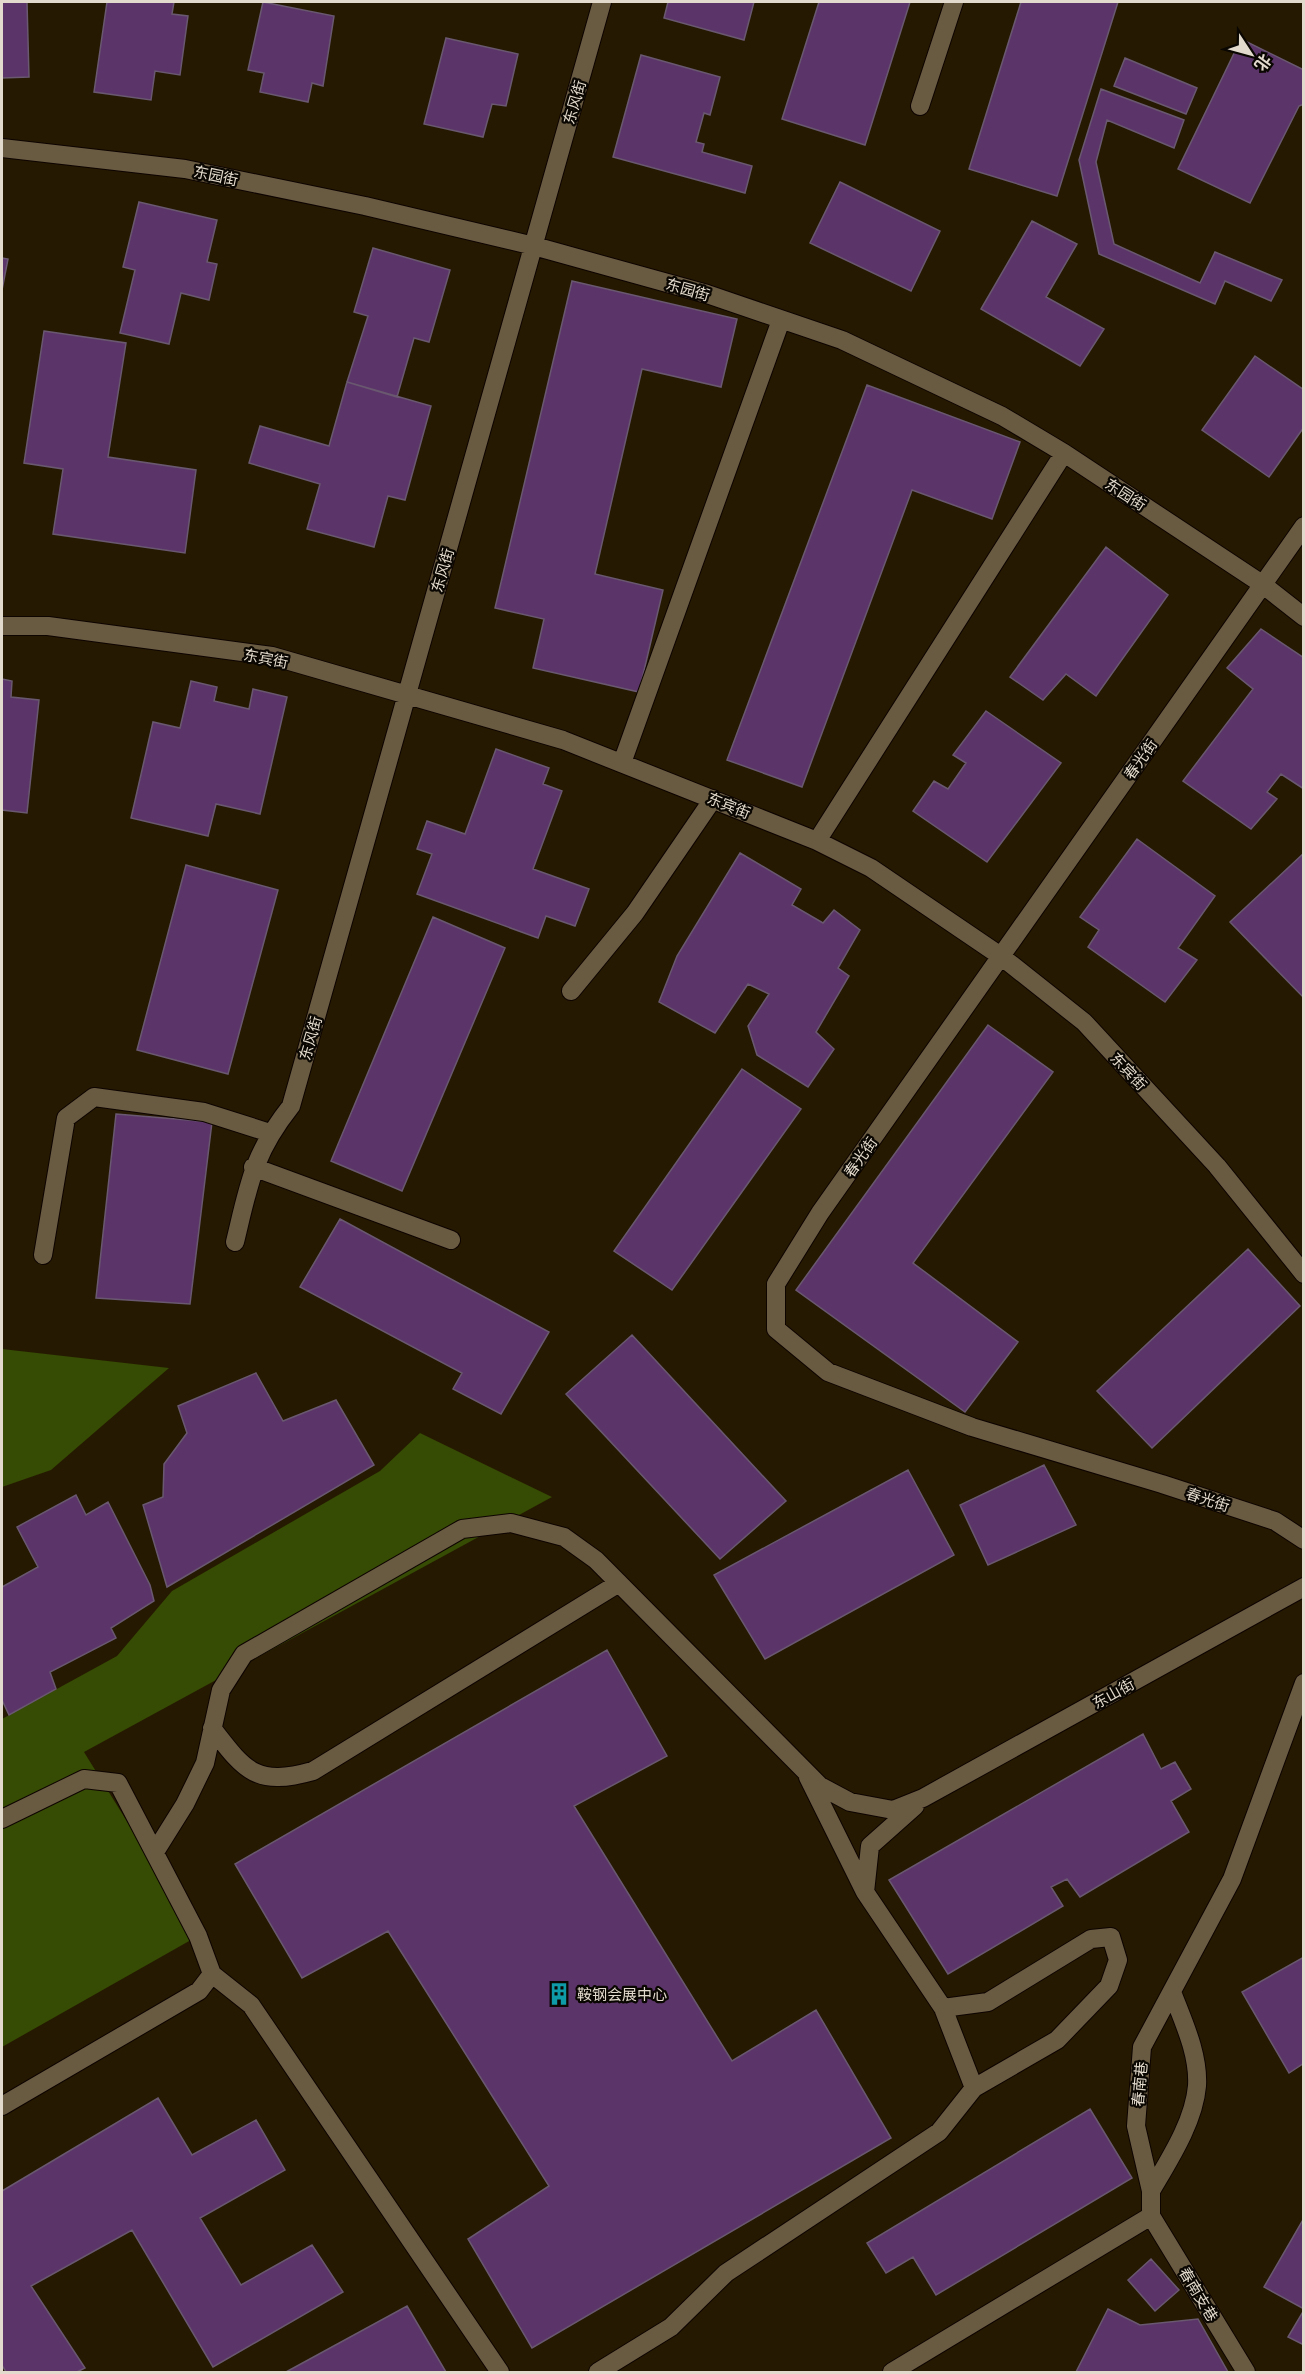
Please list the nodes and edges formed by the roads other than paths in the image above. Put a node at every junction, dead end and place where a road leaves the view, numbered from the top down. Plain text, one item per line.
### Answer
1 (602, 2) edge
2 (954, 2) edge
3 (920, 106) dead end
4 (2, 148) edge
5 (534, 246) junction
6 (781, 320) junction
7 (1064, 453) junction
8 (1304, 526) edge
9 (1262, 584) junction
10 (1304, 617) edge
11 (2, 626) edge
12 (407, 695) junction
13 (622, 763) junction
14 (713, 798) junction
15 (817, 841) junction
16 (1002, 957) junction
17 (570, 991) dead end
18 (270, 1133) junction
19 (253, 1167) junction
20 (451, 1240) dead end
21 (236, 1242) dead end
22 (43, 1255) dead end
23 (1304, 1274) edge
24 (1304, 1540) edge
25 (620, 1583) junction
26 (1304, 1587) edge
27 (1304, 1683) edge
28 (212, 1728) junction
29 (804, 1770) junction
30 (922, 1798) junction
31 (2, 1819) edge
32 (154, 1852) junction
33 (865, 1892) junction
34 (212, 1974) junction
35 (1172, 1992) junction
36 (943, 2008) junction
37 (974, 2088) junction
38 (2, 2106) edge
39 (1151, 2191) junction
40 (1151, 2217) junction
41 (500, 2373) edge
42 (598, 2373) edge
43 (892, 2373) edge
44 (1246, 2373) edge

1 - 5 street, 东风街
2 - 3 street
4 - 5 street, 东园街
5 - 6 street, 东园街
5 - 12 street, 东风街
6 - 7 street, 东园街
6 - 13 street
7 - 9 street, 东园街
7 - 15 street
8 - 9 street, 春光街
9 - 10 street, 东园街
9 - 16 street, 春光街
11 - 12 street, 东宾街
12 - 13 street, 东宾街
12 - 18 street, 东风街
13 - 14 street, 东宾街
14 - 15 street, 东宾街
14 - 17 street
15 - 16 street, 东宾街
16 - 23 street, 东宾街
16 - 24 street, 春光街
18 - 19 street, 东风街
18 - 22 street
19 - 20 street
19 - 21 street, 东风街
25 - 28 street
25 - 28 street
25 - 29 street
26 - 30 street, 东山街
27 - 35 street, 春南巷
28 - 32 street
29 - 30 street
29 - 33 street
30 - 33 street
31 - 32 street
32 - 34 street
33 - 36 street
34 - 38 street
34 - 41 street
35 - 39 street, 春南巷
35 - 39 street
36 - 37 street
36 - 37 street
37 - 42 street
39 - 40 street, 春南巷
40 - 43 street
40 - 44 street, 春南支巷

